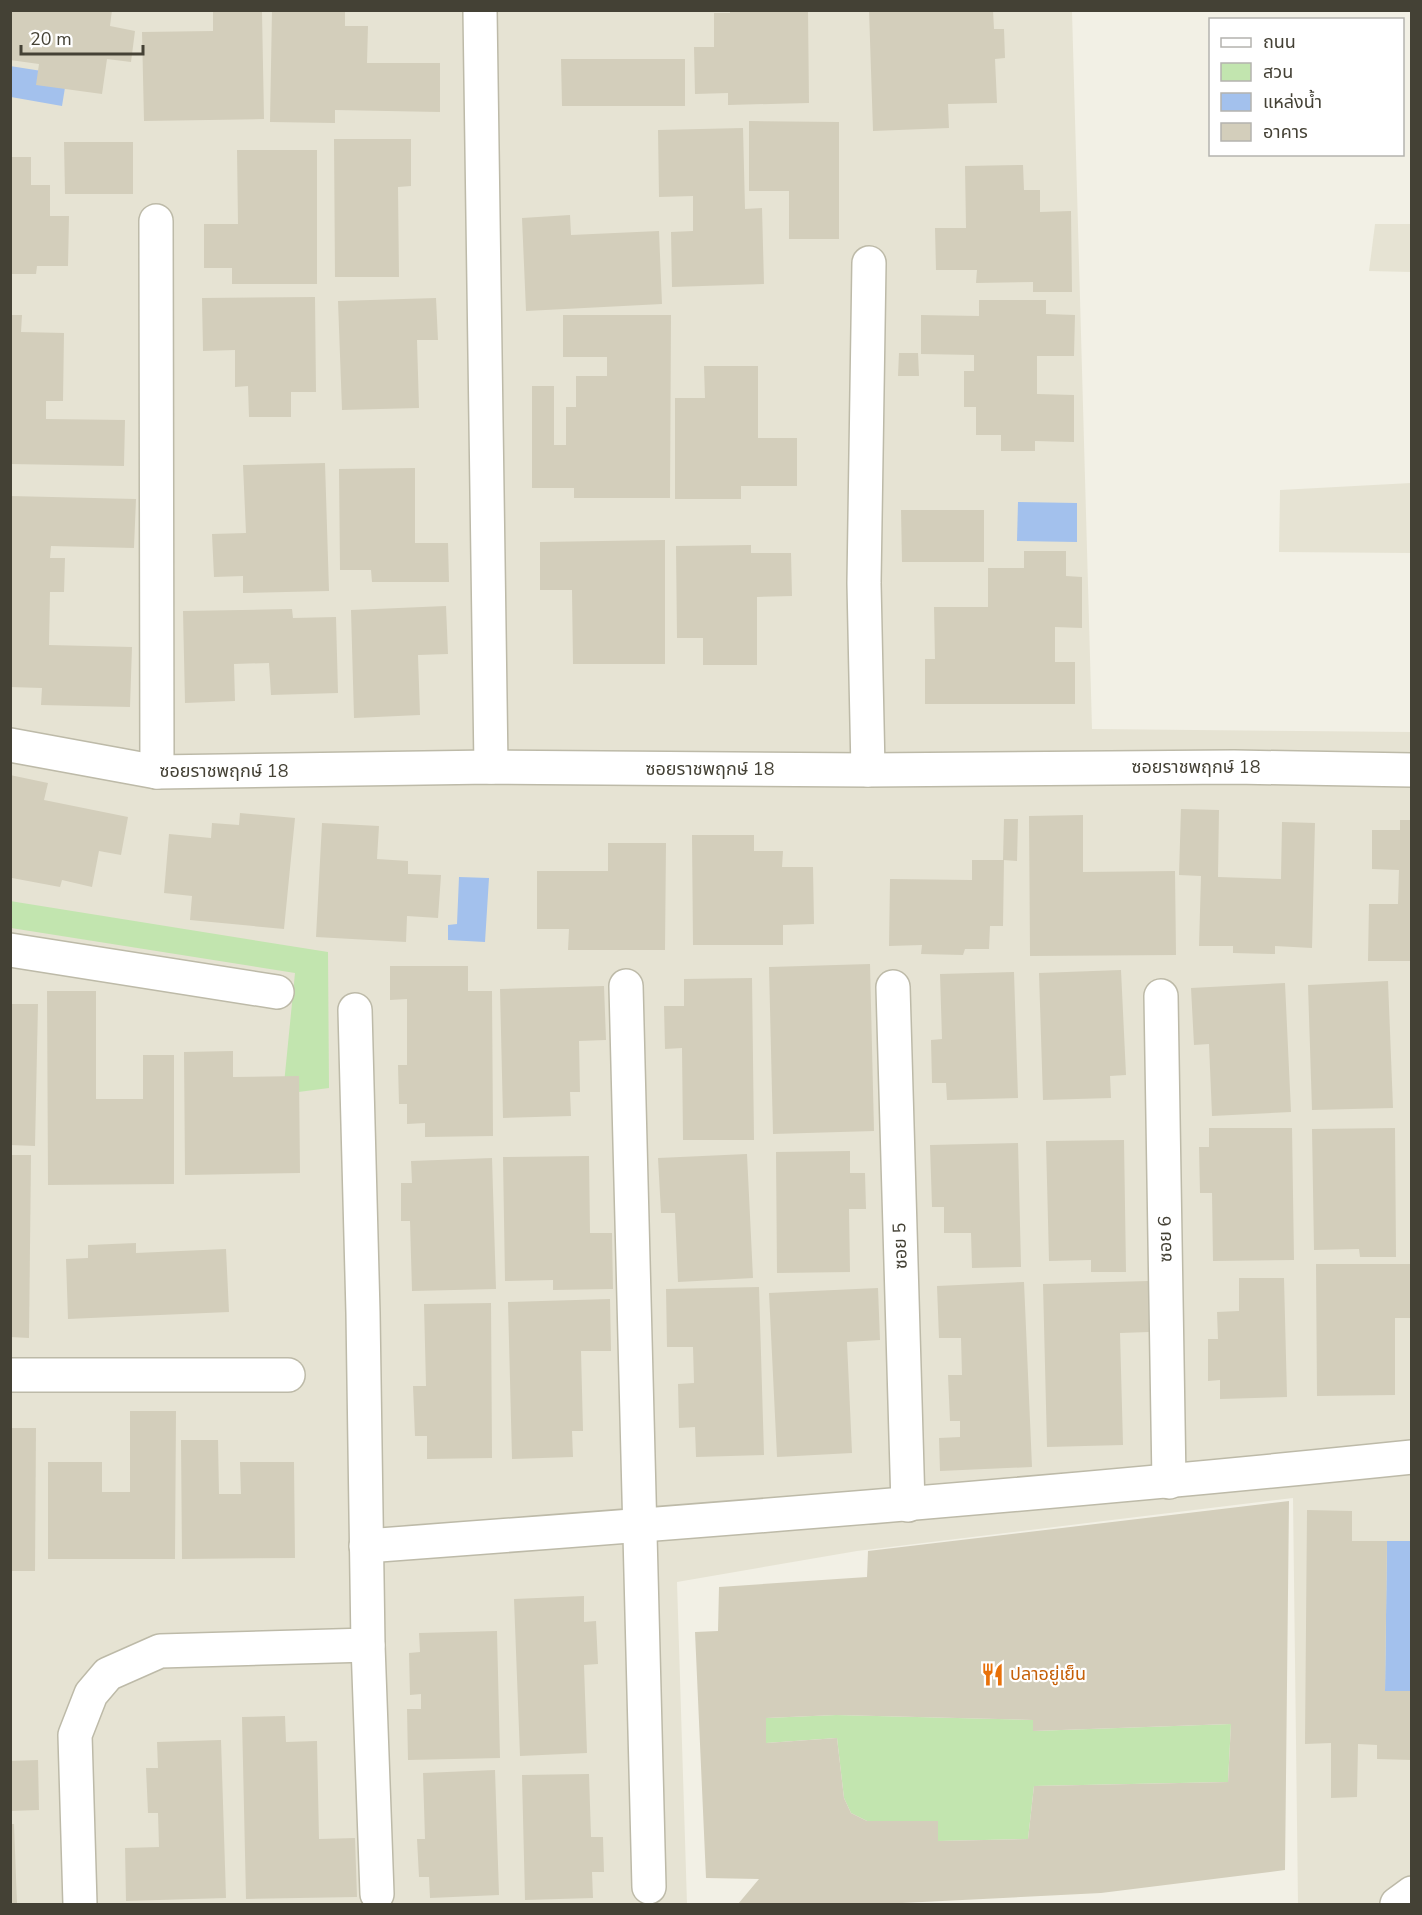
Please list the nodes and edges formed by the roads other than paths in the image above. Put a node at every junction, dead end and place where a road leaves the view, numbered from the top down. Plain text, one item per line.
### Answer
1 (480, 10) edge
2 (156, 221) dead end
3 (868, 263) dead end
4 (10, 745) edge
5 (491, 767) junction
6 (868, 770) junction
7 (1412, 770) edge
8 (157, 772) junction
9 (10, 950) edge
10 (626, 986) dead end
11 (893, 987) dead end
12 (277, 992) dead end
13 (1161, 996) dead end
14 (355, 1010) dead end
15 (10, 1375) edge
16 (288, 1375) dead end
17 (1412, 1457) edge
18 (1168, 1482) junction
19 (908, 1504) junction
20 (638, 1526) junction
21 (366, 1546) junction
22 (368, 1644) junction
23 (649, 1887) dead end
24 (1412, 1893) edge
25 (377, 1894) dead end
26 (80, 1905) edge
27 (1397, 1905) edge

1 - 5 street
2 - 8 street
3 - 6 street
4 - 8 street, ซอยราชพฤกษ์ 18
5 - 6 street, ซอยราชพฤกษ์ 18
5 - 8 street, ซอยราชพฤกษ์ 18
6 - 7 street, ซอยราชพฤกษ์ 18
9 - 12 street
10 - 20 street
11 - 19 street, ซอย 5
13 - 18 street, ซอย 6
14 - 21 street
15 - 16 street
17 - 18 street
18 - 19 street
19 - 20 street
20 - 21 street
20 - 23 street
21 - 22 street
22 - 25 street
22 - 26 street
24 - 27 street

